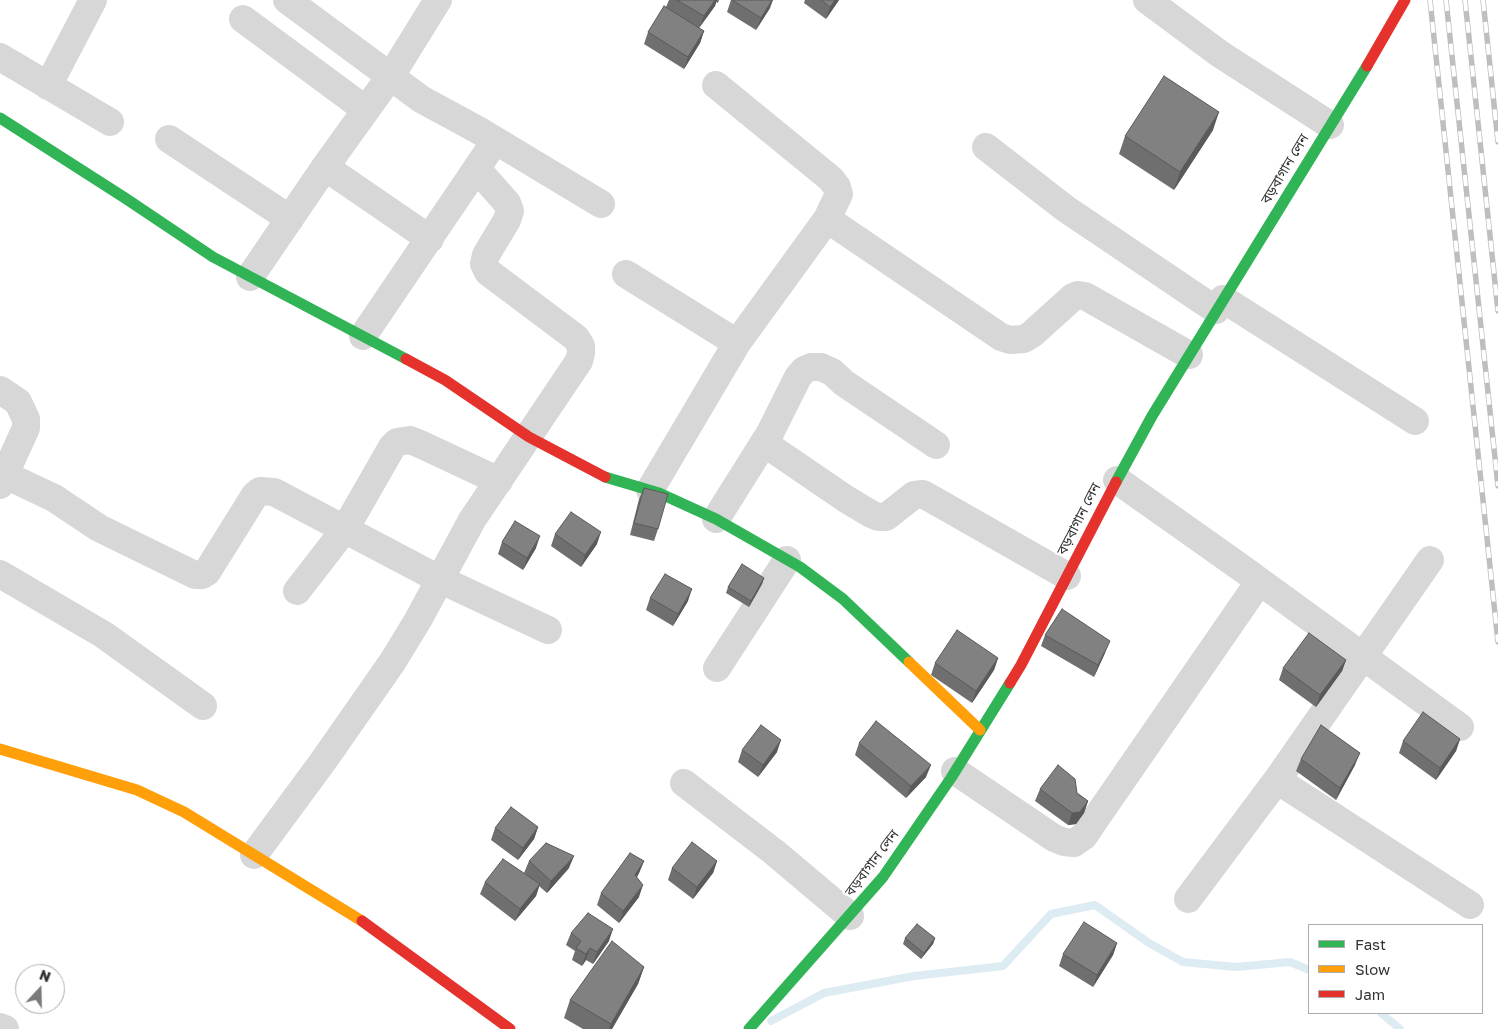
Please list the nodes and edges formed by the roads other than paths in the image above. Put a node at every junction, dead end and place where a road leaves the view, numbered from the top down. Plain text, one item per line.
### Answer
1 (93, 0) edge
2 (287, 0) edge
3 (438, 0) edge
4 (1147, 0) edge
5 (1405, 0) edge
6 (243, 19) dead end
7 (0, 57) edge
8 (390, 77) junction
9 (716, 85) dead end
10 (48, 86) junction
11 (366, 110) junction
12 (0, 118) edge
13 (110, 122) dead end
14 (1330, 125) junction
15 (169, 139) dead end
16 (496, 140) junction
17 (986, 147) dead end
18 (325, 167) junction
19 (477, 169) junction
20 (601, 204) dead end
21 (290, 219) junction
22 (827, 220) junction
23 (430, 239) junction
24 (626, 274) dead end
25 (250, 277) junction
26 (1219, 305) junction
27 (363, 336) junction
28 (738, 343) junction
29 (1189, 355) junction
30 (0, 390) edge
31 (1415, 421) dead end
32 (529, 437) junction
33 (764, 443) junction
34 (936, 445) dead end
35 (2, 480) edge
36 (1117, 480) junction
37 (499, 481) junction
38 (650, 490) junction
39 (716, 519) junction
40 (345, 529) junction
41 (787, 560) junction
42 (1430, 560) dead end
43 (0, 574) edge
44 (1067, 576) junction
45 (439, 579) junction
46 (1259, 582) junction
47 (297, 591) dead end
48 (548, 630) dead end
49 (1363, 657) junction
50 (717, 668) dead end
51 (202, 706) dead end
52 (1460, 727) dead end
53 (980, 730) junction
54 (0, 749) edge
55 (955, 770) junction
56 (1277, 780) junction
57 (684, 783) dead end
58 (254, 855) junction
59 (1188, 899) dead end
60 (1470, 905) dead end
61 (850, 916) junction
62 (0, 1027) edge
63 (5, 1029) edge
64 (510, 1029) edge
65 (749, 1029) edge

1 - 10 street
2 - 8 street
3 - 8 street
4 - 14 street
5 - 14 street, বড়বাগান লেন
6 - 11 street
7 - 10 street
8 - 11 street
8 - 16 street
9 - 22 street
10 - 13 street
11 - 18 street
12 - 25 street
14 - 26 street, বড়বাগান লেন
15 - 21 street
16 - 19 street
16 - 20 street
17 - 26 street
18 - 21 street
18 - 23 street
19 - 23 street
19 - 32 street
21 - 25 street
22 - 28 street
22 - 29 street
23 - 27 street
24 - 28 street
25 - 27 street
26 - 29 street, বড়বাগান লেন
26 - 31 street
27 - 32 street
28 - 38 street
29 - 36 street, বড়বাগান লেন
30 - 35 street
32 - 37 street
32 - 38 street
33 - 34 street
33 - 39 street
33 - 44 street
35 - 40 street
36 - 44 street, বড়বাগান লেন
36 - 46 street
37 - 40 street
37 - 45 street
38 - 39 street
39 - 41 street
40 - 45 street
40 - 47 street
41 - 50 street
41 - 53 street
42 - 49 street
43 - 51 street
44 - 53 street, বড়বাগান লেন
45 - 48 street
45 - 58 street
46 - 49 street
46 - 55 street
49 - 52 street
49 - 56 street
53 - 55 street, বড়বাগান লেন
54 - 58 street
55 - 61 street, বড়বাগান লেন
56 - 59 street
56 - 60 street
57 - 61 street
58 - 64 street
61 - 65 street, বড়বাগান লেন
62 - 63 street

